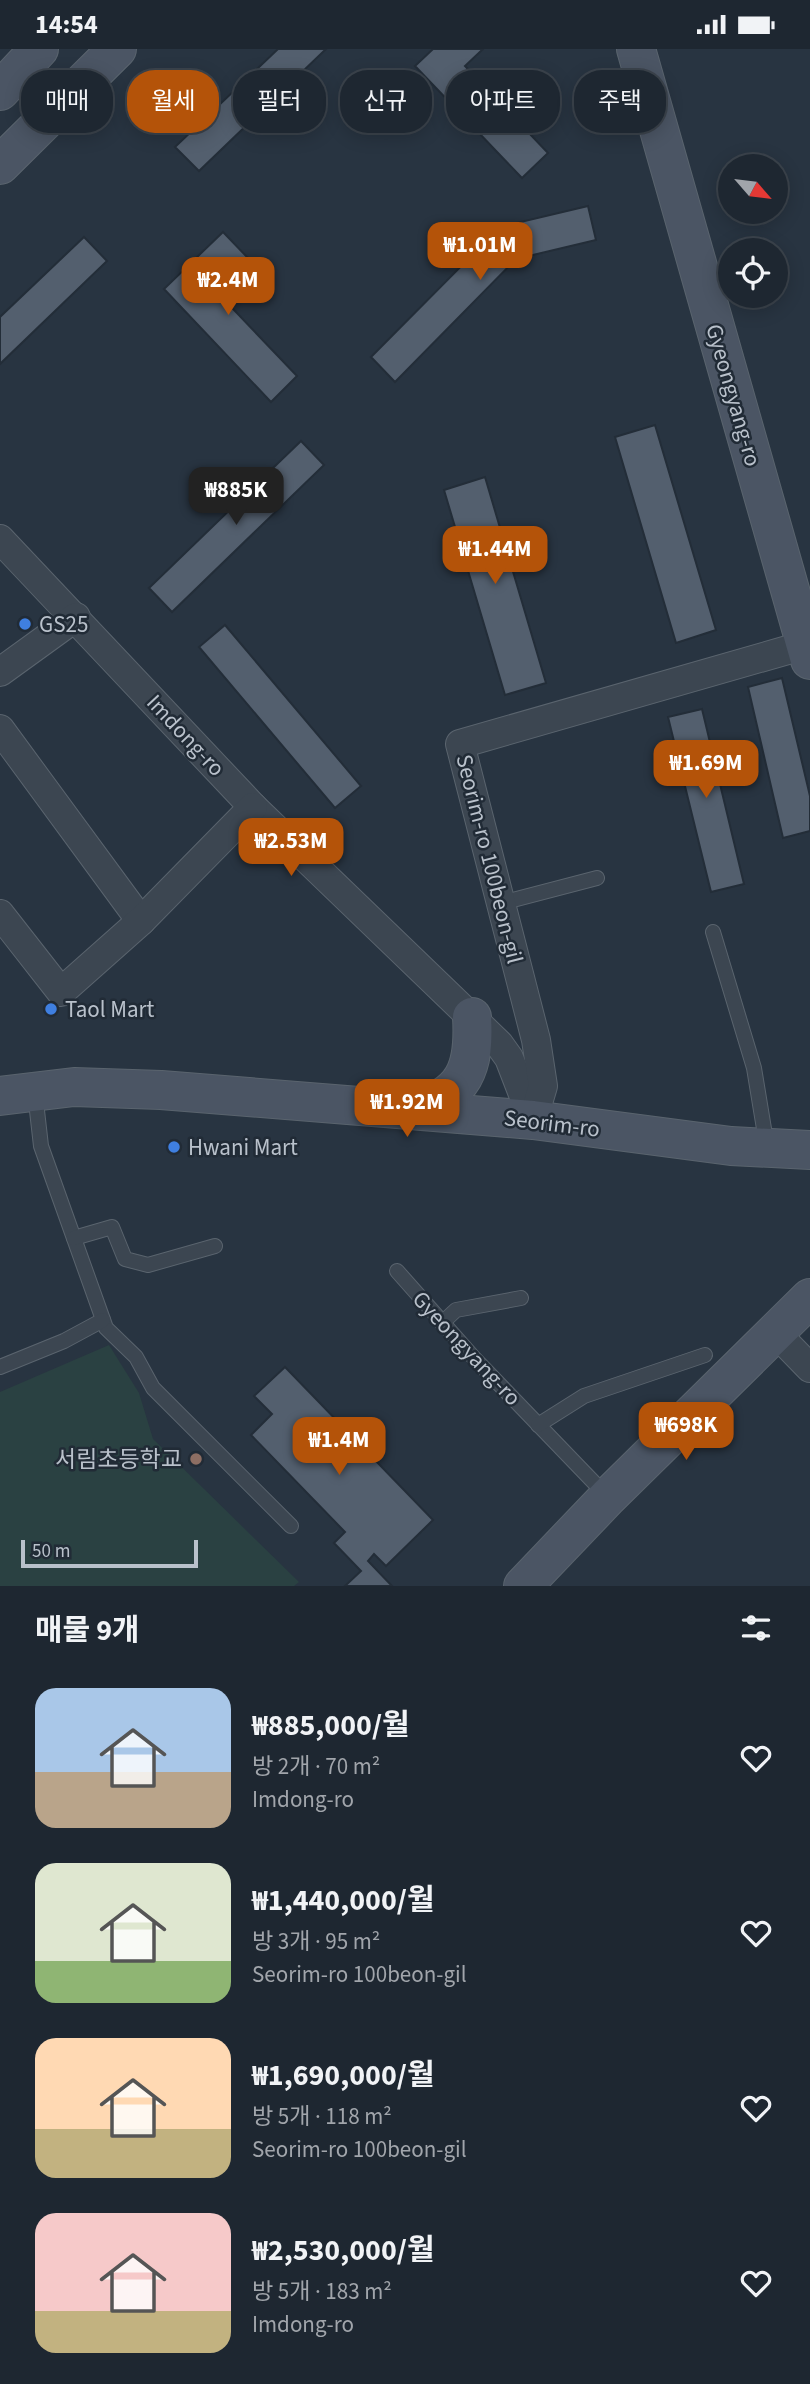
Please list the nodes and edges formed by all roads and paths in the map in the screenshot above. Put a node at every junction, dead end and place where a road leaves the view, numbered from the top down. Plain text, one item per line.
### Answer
1 (38, 49) edge
2 (117, 49) edge
3 (636, 49) edge
4 (0, 91) edge
5 (0, 165) edge
6 (0, 539) edge
7 (76, 617) junction
8 (808, 653) edge
9 (0, 673) edge
10 (0, 729) edge
11 (253, 807) junction
12 (597, 878) dead end
13 (501, 903) junction
14 (0, 914) edge
15 (141, 921) junction
16 (713, 932) dead end
17 (472, 1017) junction
18 (18, 1094) edge
19 (413, 1110) junction
20 (533, 1119) junction
21 (767, 1148) junction
22 (810, 1150) edge
23 (74, 1238) junction
24 (215, 1246) dead end
25 (397, 1271) dead end
26 (521, 1298) dead end
27 (810, 1298) edge
28 (103, 1319) junction
29 (442, 1322) junction
30 (775, 1332) junction
31 (705, 1355) dead end
32 (0, 1367) edge
33 (810, 1368) edge
34 (538, 1425) junction
35 (608, 1497) junction
36 (291, 1526) dead end
37 (523, 1586) edge

1 - 4 street
2 - 5 street
3 - 8 street, Gyeongyang-ro
6 - 7 street, Imdong-ro
7 - 9 street
7 - 11 street, Imdong-ro
8 - 13 street, Seorim-ro 100beon-gil
10 - 15 street
11 - 15 street
11 - 17 street, Imdong-ro
12 - 13 lane
13 - 20 street, Seorim-ro 100beon-gil
14 - 15 street
16 - 21 lane
17 - 19 street
17 - 20 street, Imdong-ro
18 - 19 street, Seorim-ro
18 - 23 lane
19 - 20 street, Seorim-ro
20 - 21 street, Seorim-ro
21 - 22 street, Seorim-ro
23 - 24 lane
23 - 28 lane
25 - 29 lane, Gyeongyang-ro
26 - 29 lane
27 - 30 street
28 - 32 lane
28 - 36 lane
29 - 34 lane, Gyeongyang-ro
30 - 33 street
30 - 35 street
31 - 34 lane, Gyeongyang-ro
34 - 35 lane, Gyeongyang-ro
35 - 37 street

